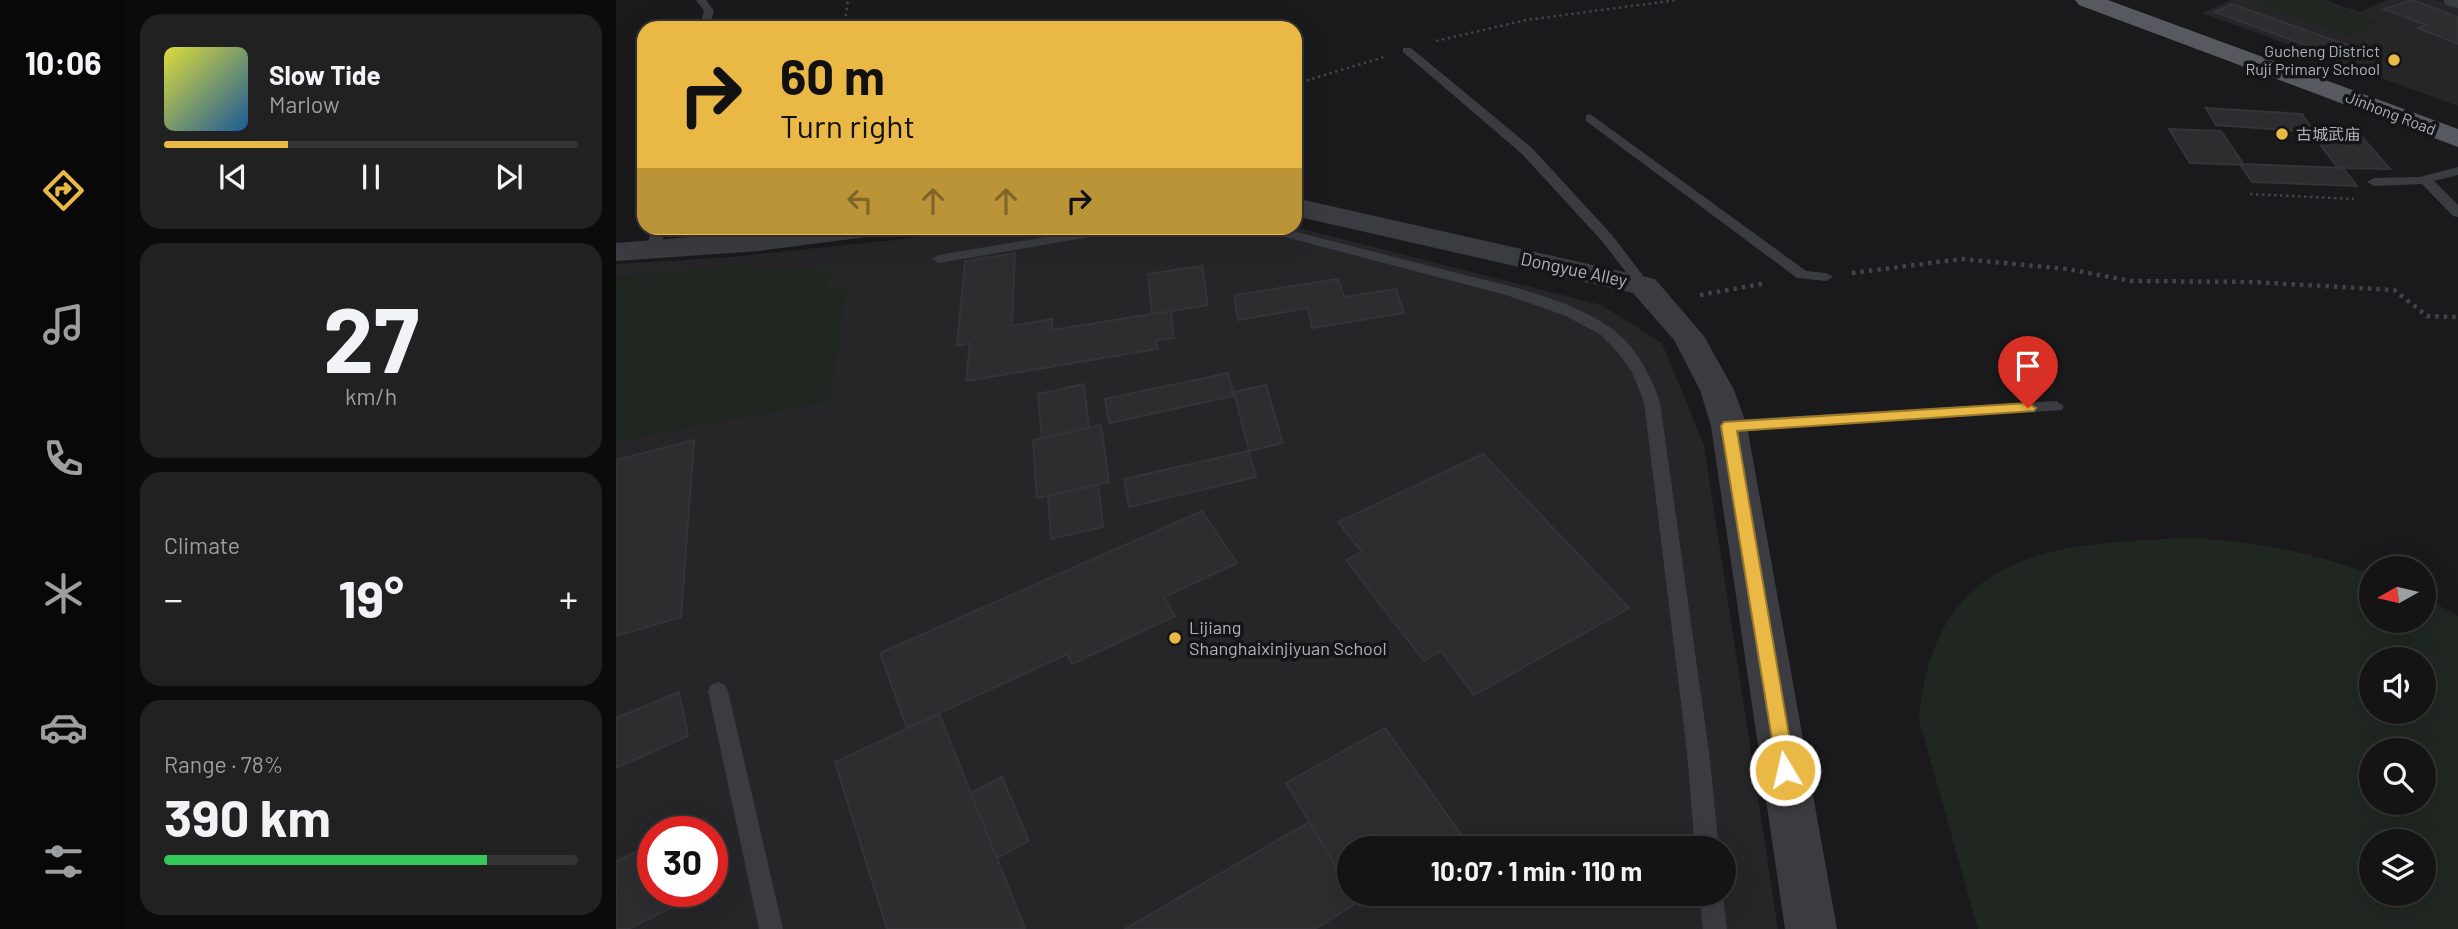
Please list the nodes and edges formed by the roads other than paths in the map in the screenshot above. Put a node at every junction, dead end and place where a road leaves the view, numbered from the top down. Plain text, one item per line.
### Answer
1 (701, 0) edge
2 (2087, 0) edge
3 (2125, 0) edge
4 (706, 21) edge
5 (1407, 50) road end
6 (1590, 118) dead end
7 (2458, 122) edge
8 (2458, 139) edge
9 (2458, 171) edge
10 (2426, 180) junction
11 (2374, 182) dead end
12 (1302, 209) edge
13 (2458, 213) edge
14 (813, 235) edge
15 (1078, 235) edge
16 (1294, 235) edge
17 (656, 239) edge
18 (616, 252) edge
19 (939, 259) dead end
20 (1826, 277) road end
21 (1653, 295) junction
22 (2056, 406) dead end
23 (1729, 426) junction
24 (718, 691) dead end
25 (1706, 836) edge
26 (1712, 906) edge
27 (771, 929) edge
28 (1715, 929) edge
29 (1811, 929) edge

1 - 4 lane
2 - 8 main road, Jinhong Road
3 - 7 main road, Jinhong Road
5 - 21 lane
6 - 20 lane
9 - 10 lane
10 - 11 lane
10 - 13 lane
12 - 21 street, Dongyue Alley
14 - 17 street
15 - 19 lane
16 - 25 lane
17 - 18 street
21 - 23 street
22 - 23 lane
23 - 29 street
24 - 27 lane
26 - 28 lane

